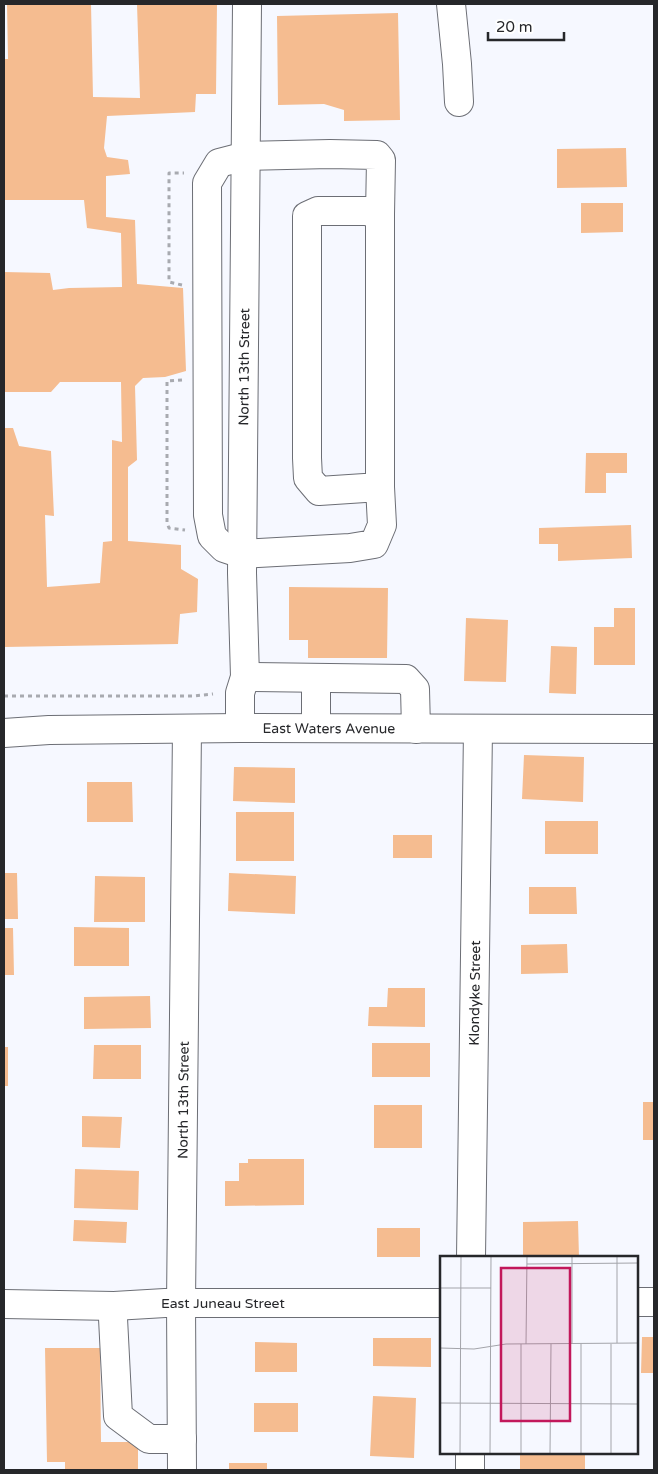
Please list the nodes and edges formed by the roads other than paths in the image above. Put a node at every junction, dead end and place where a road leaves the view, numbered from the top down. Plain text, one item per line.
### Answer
1 (247, 4) edge
2 (451, 4) edge
3 (459, 102) dead end
4 (246, 156) junction
5 (380, 214) junction
6 (380, 487) junction
7 (242, 554) junction
8 (245, 677) junction
9 (316, 678) junction
10 (240, 728) junction
11 (316, 728) junction
12 (187, 729) junction
13 (416, 729) junction
14 (478, 729) junction
15 (654, 729) edge
16 (4, 733) edge
17 (471, 1256) edge
18 (638, 1302) edge
19 (654, 1302) edge
20 (181, 1303) junction
21 (440, 1303) edge
22 (4, 1304) edge
23 (114, 1306) junction
24 (182, 1439) junction
25 (470, 1454) edge
26 (182, 1470) edge
27 (470, 1470) edge

1 - 4 street, North 13th Street
2 - 3 street
4 - 5 street
4 - 7 street, North 13th Street
4 - 7 street
5 - 6 street
5 - 6 street
6 - 7 street
7 - 8 street, North 13th Street
8 - 9 street
8 - 10 street, North 13th Street
9 - 11 street
9 - 13 street
10 - 11 street, East Waters Avenue
10 - 12 street, East Waters Avenue
11 - 13 street, East Waters Avenue
12 - 16 street, East Waters Avenue
12 - 20 street, North 13th Street
13 - 14 street, East Waters Avenue
14 - 15 street, East Waters Avenue
14 - 17 street, Klondyke Street
18 - 19 street
20 - 21 street, East Juneau Street
20 - 23 street, East Juneau Street
20 - 24 street, North 13th Street
22 - 23 street, East Juneau Street
23 - 24 street
24 - 26 street, North 13th Street
25 - 27 street

